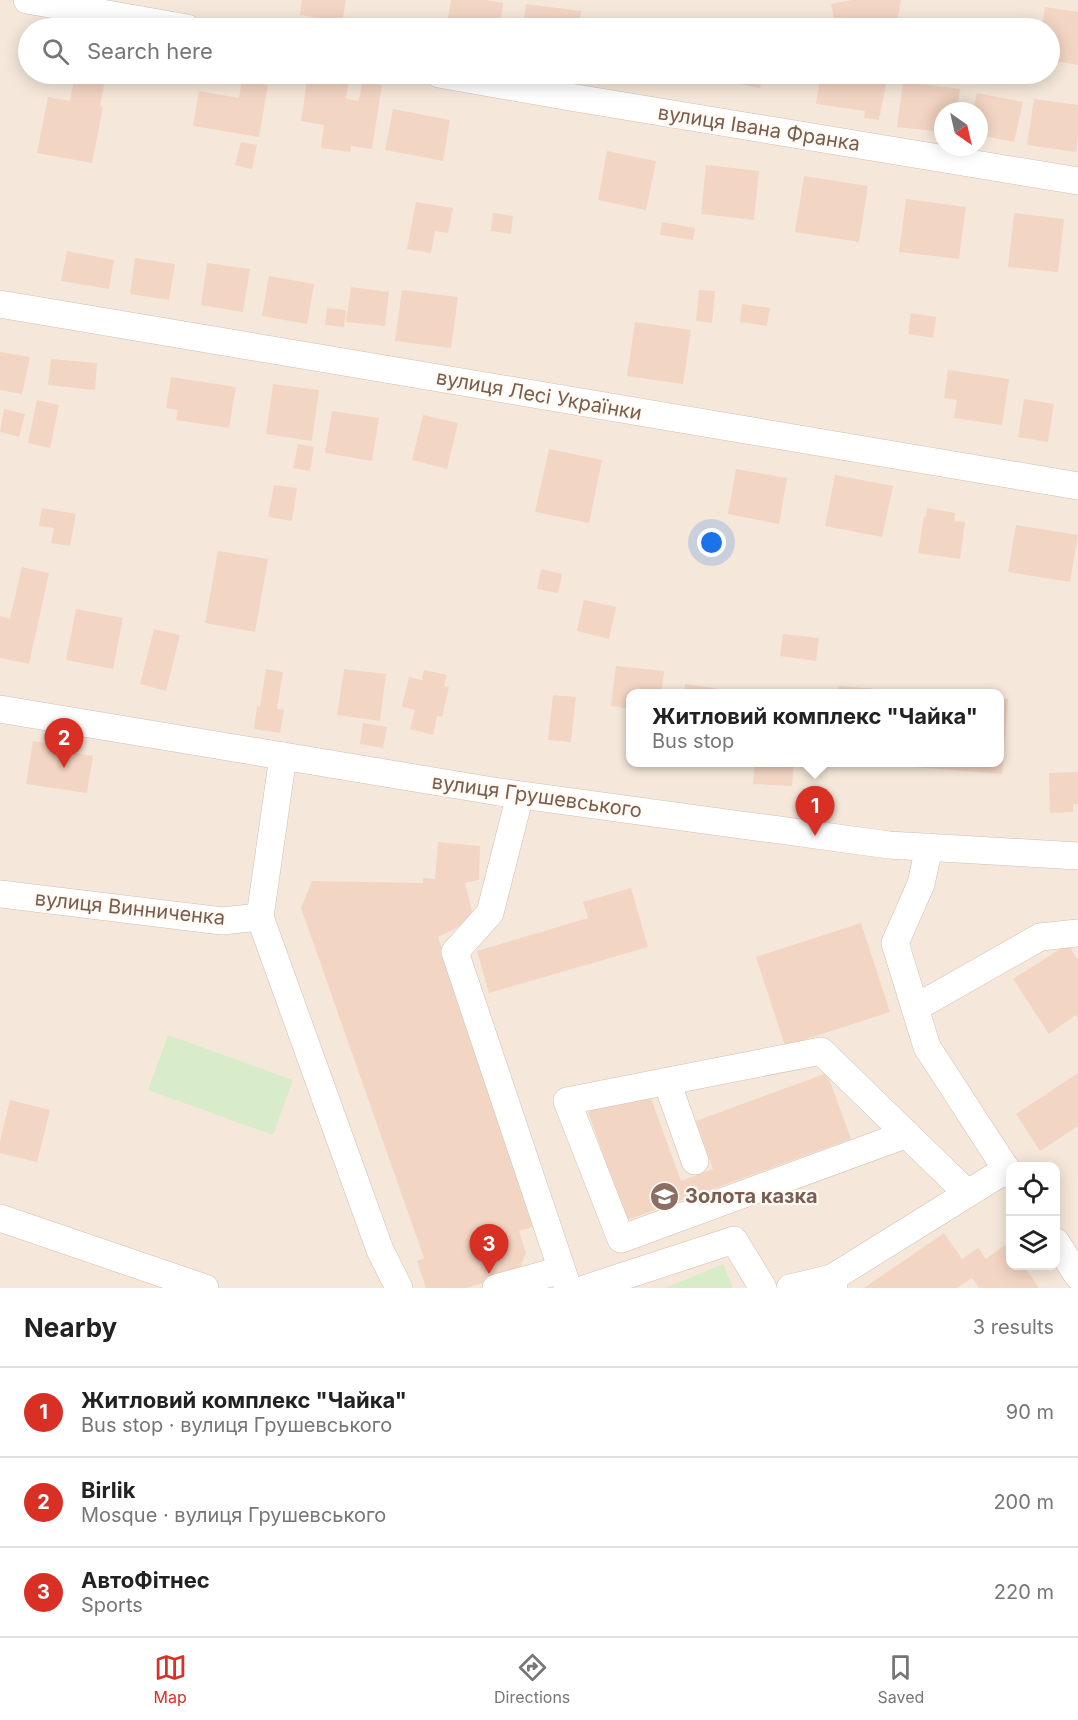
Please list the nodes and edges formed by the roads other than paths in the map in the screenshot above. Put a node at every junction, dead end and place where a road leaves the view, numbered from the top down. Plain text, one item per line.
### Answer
1 (27, 0) edge
2 (130, 18) edge
3 (496, 84) edge
4 (1078, 181) edge
5 (0, 304) edge
6 (1078, 486) edge
7 (0, 709) edge
8 (283, 756) junction
9 (520, 795) junction
10 (929, 847) junction
11 (1078, 856) edge
12 (0, 894) edge
13 (260, 917) junction
14 (1078, 933) edge
15 (915, 1008) junction
16 (667, 1082) junction
17 (906, 1134) junction
18 (695, 1161) dead end
19 (1006, 1167) edge
20 (1006, 1174) edge
21 (967, 1193) junction
22 (0, 1218) edge
23 (1060, 1248) edge
24 (1078, 1276) edge
25 (565, 1279) edge
26 (833, 1283) edge
27 (205, 1288) edge
28 (399, 1288) edge
29 (496, 1288) edge
30 (587, 1288) edge
31 (763, 1288) edge
32 (790, 1288) edge

1 - 2 street
3 - 4 street, вулиця Івана Франка
5 - 6 street, вулиця Лесі Українки
7 - 8 street, вулиця Грушевського
8 - 9 street, вулиця Грушевського
8 - 13 street
9 - 10 street, вулиця Грушевського
9 - 25 street
10 - 11 street, вулиця Грушевського
10 - 15 street
12 - 13 street, вулиця Винниченка
13 - 28 street
14 - 15 street
15 - 19 street
16 - 17 street
16 - 17 street
16 - 18 street
17 - 21 street
20 - 21 street
21 - 26 street
22 - 27 street
23 - 24 street
25 - 29 street
26 - 32 street
30 - 31 street

